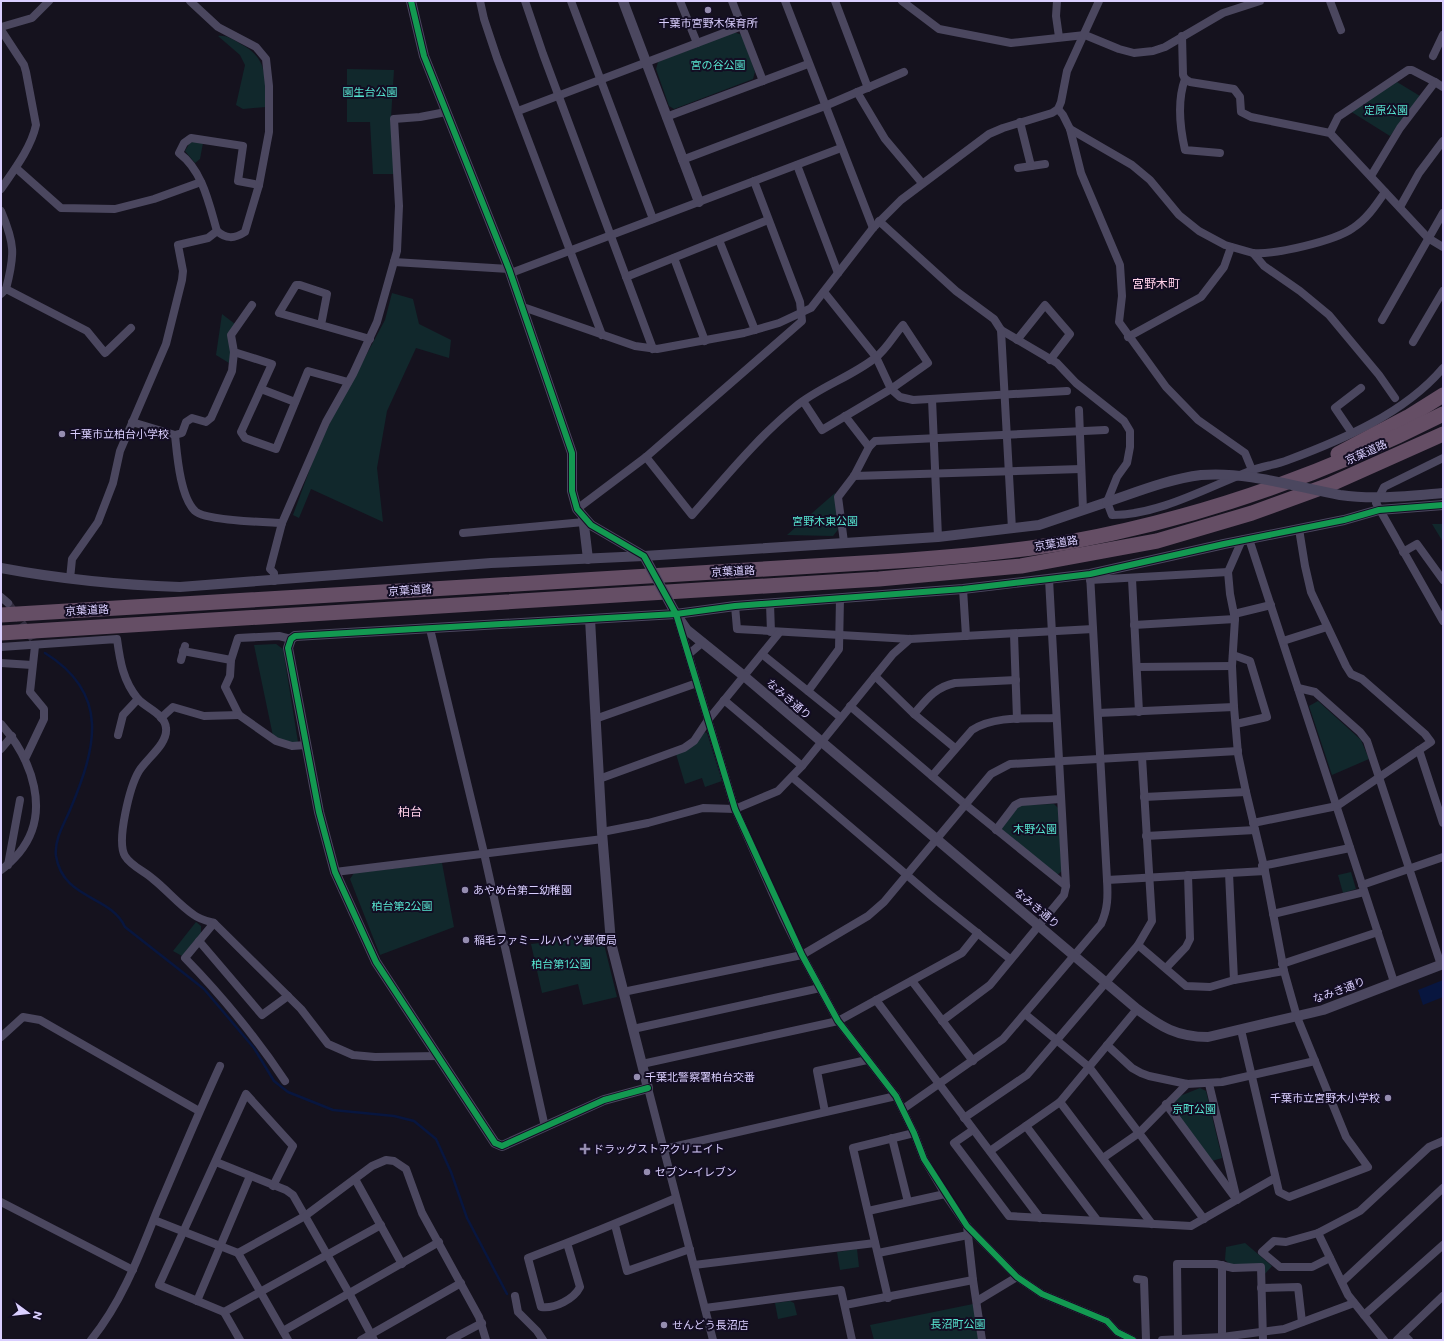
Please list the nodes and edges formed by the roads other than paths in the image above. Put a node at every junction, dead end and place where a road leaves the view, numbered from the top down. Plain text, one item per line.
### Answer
1 (49, 1) edge
2 (190, 1) edge
3 (411, 1) edge
4 (480, 1) edge
5 (525, 1) edge
6 (572, 1) edge
7 (623, 1) edge
8 (680, 1) edge
9 (732, 1) edge
10 (785, 1) edge
11 (835, 1) edge
12 (902, 1) edge
13 (1057, 1) edge
14 (1099, 1) edge
15 (1260, 1) edge
16 (1330, 1) edge
17 (742, 26) junction
18 (1, 29) edge
19 (1341, 30) dead end
20 (1085, 35) junction
21 (1443, 35) edge
22 (1182, 36) junction
23 (1059, 37) junction
24 (697, 43) junction
25 (1433, 56) dead end
26 (646, 62) junction
27 (808, 64) junction
28 (904, 72) dead end
29 (1185, 79) junction
30 (600, 80) junction
31 (763, 80) junction
32 (1435, 82) junction
33 (1443, 87) edge
34 (868, 88) junction
35 (857, 92) junction
36 (559, 95) junction
37 (825, 106) junction
38 (1058, 109) junction
39 (518, 111) junction
40 (446, 112) junction
41 (666, 117) junction
42 (1020, 122) junction
43 (1070, 129) junction
44 (1330, 133) junction
45 (1443, 141) edge
46 (841, 148) junction
47 (1220, 153) dead end
48 (682, 160) junction
49 (1045, 164) dead end
50 (797, 165) junction
51 (1031, 166) junction
52 (16, 168) junction
53 (1018, 168) dead end
54 (1371, 176) junction
55 (754, 181) junction
56 (201, 182) junction
57 (922, 183) junction
58 (259, 185) junction
59 (1, 189) edge
60 (1385, 192) junction
61 (699, 202) junction
62 (1400, 207) junction
63 (1, 211) edge
64 (1443, 213) edge
65 (652, 220) junction
66 (768, 220) junction
67 (879, 221) junction
68 (873, 228) junction
69 (217, 231) junction
70 (610, 236) junction
71 (1428, 238) junction
72 (719, 240) junction
73 (1231, 247) junction
74 (1443, 247) edge
75 (570, 251) junction
76 (1252, 253) junction
77 (674, 258) junction
78 (394, 262) junction
79 (510, 271) junction
80 (838, 273) junction
81 (626, 277) junction
82 (1443, 291) edge
83 (4, 292) edge
84 (824, 292) junction
85 (252, 305) dead end
86 (523, 307) junction
87 (802, 314) junction
88 (1382, 320) dead end
89 (321, 325) junction
90 (132, 328) dead end
91 (755, 330) junction
92 (1001, 330) junction
93 (602, 335) junction
94 (1128, 337) junction
95 (370, 339) junction
96 (1017, 340) junction
97 (705, 341) junction
98 (1413, 342) dead end
99 (653, 349) junction
100 (234, 352) junction
101 (876, 357) junction
102 (1050, 360) junction
103 (1443, 368) edge
104 (348, 382) junction
105 (1361, 388) dead end
106 (261, 389) junction
107 (891, 389) junction
108 (1067, 391) dead end
109 (1004, 395) junction
110 (1443, 395) edge
111 (1395, 398) dead end
112 (932, 399) junction
113 (803, 401) junction
114 (295, 402) junction
115 (1079, 410) dead end
116 (1443, 414) edge
117 (845, 416) junction
118 (132, 422) junction
119 (1105, 430) dead end
120 (1080, 431) junction
121 (1352, 432) junction
122 (176, 435) junction
123 (1007, 435) junction
124 (1442, 435) edge
125 (933, 438) junction
126 (868, 447) junction
127 (646, 457) junction
128 (1443, 458) edge
129 (1081, 469) junction
130 (1252, 470) junction
131 (1009, 471) junction
132 (934, 474) junction
133 (854, 476) junction
134 (1443, 493) edge
135 (1246, 496) junction
136 (1107, 502) junction
137 (1443, 505) edge
138 (1083, 510) junction
139 (1379, 510) junction
140 (581, 516) junction
141 (282, 523) junction
142 (1012, 529) junction
143 (1299, 529) junction
144 (463, 533) dead end
145 (938, 537) junction
146 (1245, 539) junction
147 (844, 542) junction
148 (1403, 552) junction
149 (644, 556) junction
150 (588, 559) junction
151 (1, 568) edge
152 (1228, 572) junction
153 (1090, 577) junction
154 (70, 579) junction
155 (1049, 579) junction
156 (1132, 579) junction
157 (1443, 580) edge
158 (274, 581) junction
159 (963, 589) junction
160 (1, 596) edge
161 (840, 598) junction
162 (770, 604) junction
163 (1270, 605) junction
164 (735, 606) junction
165 (5, 609) edge
166 (676, 614) junction
167 (1234, 616) junction
168 (590, 619) junction
169 (1443, 621) edge
170 (1134, 625) junction
171 (1327, 627) junction
172 (1093, 629) junction
173 (430, 630) junction
174 (1052, 631) junction
175 (1, 632) edge
176 (775, 632) junction
177 (1014, 634) junction
178 (840, 636) junction
179 (966, 636) junction
180 (291, 639) junction
181 (910, 639) junction
182 (1283, 641) junction
183 (703, 642) junction
184 (35, 646) junction
185 (1, 647) edge
186 (689, 654) junction
187 (762, 654) junction
188 (1233, 655) junction
189 (181, 660) dead end
190 (231, 660) junction
191 (1, 663) edge
192 (32, 666) junction
193 (1232, 666) junction
194 (1137, 667) junction
195 (744, 676) junction
196 (875, 676) junction
197 (1016, 680) junction
198 (697, 683) junction
199 (1298, 688) junction
200 (808, 691) junction
201 (138, 699) junction
202 (724, 700) junction
203 (850, 706) junction
204 (1234, 707) junction
205 (1139, 712) junction
206 (1098, 713) junction
207 (914, 714) junction
208 (239, 715) junction
209 (840, 717) junction
210 (161, 718) junction
211 (1056, 718) junction
212 (595, 719) junction
213 (1017, 719) junction
214 (708, 720) junction
215 (1, 724) edge
216 (1236, 724) junction
217 (118, 735) dead end
218 (12, 736) junction
219 (820, 742) junction
220 (306, 745) junction
221 (955, 748) junction
222 (1, 749) edge
223 (1419, 750) junction
224 (1238, 751) junction
225 (1142, 757) junction
226 (25, 759) junction
227 (1100, 759) junction
228 (1058, 762) junction
229 (802, 766) junction
230 (932, 776) junction
231 (792, 777) junction
232 (1379, 778) junction
233 (598, 779) junction
234 (1246, 792) junction
235 (1144, 797) junction
236 (1060, 799) junction
237 (20, 800) dead end
238 (966, 805) junction
239 (1336, 806) junction
240 (735, 809) junction
241 (1443, 823) edge
242 (1254, 826) junction
243 (996, 830) junction
244 (602, 836) junction
245 (1146, 836) junction
246 (936, 839) junction
247 (1350, 848) junction
248 (484, 853) junction
249 (1443, 857) edge
250 (5, 868) edge
251 (1408, 868) junction
252 (1263, 869) junction
253 (335, 872) junction
254 (1229, 873) junction
255 (906, 874) junction
256 (1188, 876) junction
257 (1148, 878) junction
258 (1107, 880) junction
259 (1066, 886) junction
260 (1363, 888) junction
261 (1273, 914) junction
262 (214, 923) junction
263 (1040, 926) junction
264 (1378, 932) junction
265 (978, 933) junction
266 (199, 941) junction
267 (1138, 945) junction
268 (802, 955) junction
269 (1073, 955) junction
270 (1010, 959) junction
271 (1442, 964) edge
272 (1166, 968) junction
273 (1283, 968) junction
274 (1234, 980) junction
275 (912, 981) junction
276 (1105, 982) junction
277 (1394, 982) junction
278 (820, 988) junction
279 (623, 992) junction
280 (288, 996) junction
281 (876, 1000) junction
282 (1136, 1009) junction
283 (1025, 1014) junction
284 (1297, 1017) junction
285 (838, 1021) junction
286 (942, 1021) junction
287 (633, 1029) junction
288 (1241, 1030) junction
289 (1, 1037) edge
290 (1056, 1040) junction
291 (1107, 1046) junction
292 (438, 1056) junction
293 (867, 1060) junction
294 (973, 1060) junction
295 (1315, 1061) junction
296 (642, 1064) junction
297 (220, 1066) dead end
298 (1089, 1067) junction
299 (1252, 1076) junction
300 (285, 1081) dead end
301 (1187, 1084) junction
302 (1209, 1084) junction
303 (939, 1085) junction
304 (648, 1088) junction
305 (896, 1096) junction
306 (1060, 1102) junction
307 (1166, 1104) junction
308 (903, 1109) junction
309 (199, 1111) junction
310 (825, 1112) junction
311 (964, 1118) junction
312 (1026, 1126) junction
313 (545, 1127) junction
314 (973, 1130) junction
315 (914, 1133) junction
316 (1139, 1133) junction
317 (892, 1138) junction
318 (1443, 1141) edge
319 (664, 1149) junction
320 (990, 1151) junction
321 (1103, 1158) junction
322 (216, 1162) junction
323 (250, 1176) junction
324 (1275, 1178) junction
325 (355, 1179) junction
326 (273, 1186) junction
327 (1443, 1188) edge
328 (945, 1194) junction
329 (676, 1198) junction
330 (1237, 1200) junction
331 (1, 1202) edge
332 (908, 1202) junction
333 (868, 1211) junction
334 (306, 1216) junction
335 (1040, 1218) junction
336 (1204, 1219) junction
337 (154, 1220) junction
338 (1097, 1220) junction
339 (1152, 1224) junction
340 (381, 1225) junction
341 (615, 1225) junction
342 (967, 1226) junction
343 (184, 1230) junction
344 (1318, 1233) junction
345 (968, 1235) junction
346 (439, 1242) junction
347 (567, 1243) junction
348 (875, 1243) junction
349 (1443, 1245) edge
350 (222, 1246) junction
351 (690, 1249) junction
352 (238, 1253) junction
353 (878, 1253) junction
354 (327, 1255) junction
355 (1330, 1258) junction
356 (402, 1264) junction
357 (694, 1265) junction
358 (1222, 1265) junction
359 (133, 1270) junction
360 (1017, 1277) junction
361 (1137, 1279) dead end
362 (973, 1280) junction
363 (1342, 1282) junction
364 (461, 1283) junction
365 (1261, 1288) junction
366 (260, 1292) junction
367 (349, 1293) junction
368 (514, 1296) dead end
369 (1443, 1296) edge
370 (888, 1298) junction
371 (197, 1301) junction
372 (977, 1301) junction
373 (1354, 1303) junction
374 (845, 1305) junction
375 (705, 1308) junction
376 (224, 1312) junction
377 (1364, 1315) junction
378 (1302, 1322) junction
379 (482, 1323) junction
380 (283, 1331) junction
381 (1262, 1336) edge
382 (372, 1337) edge
383 (1406, 1337) edge
384 (1222, 1338) edge
385 (1178, 1339) edge
386 (91, 1340) edge
387 (240, 1340) edge
388 (288, 1340) edge
389 (361, 1340) edge
390 (450, 1340) edge
391 (486, 1340) edge
392 (544, 1340) edge
393 (713, 1340) edge
394 (852, 1340) edge
395 (982, 1340) edge
396 (1133, 1340) edge
397 (1146, 1340) edge
398 (1162, 1340) edge
399 (1384, 1340) edge
400 (1397, 1340) edge

1 - 18 street
2 - 58 street
3 - 40 street
4 - 39 street
5 - 36 street
6 - 30 street
7 - 26 street
8 - 24 street
9 - 17 street
10 - 27 street
11 - 34 street
12 - 23 street
13 - 23 street
14 - 20 street
15 - 22 street
16 - 19 street
17 - 24 street
17 - 31 street
18 - 52 street
20 - 22 street
20 - 23 street
20 - 38 street
21 - 25 street
22 - 29 street
24 - 26 street
26 - 30 street
26 - 41 street
27 - 31 street
27 - 37 street
28 - 34 street
29 - 44 street
29 - 47 street
30 - 36 street
30 - 65 street
31 - 41 street
32 - 33 street
32 - 44 street
32 - 54 street
34 - 35 street
35 - 37 street
35 - 57 street
36 - 39 street
36 - 70 street
37 - 46 street
37 - 48 street
38 - 42 street
38 - 43 street
39 - 75 street
40 - 78 street
40 - 79 street
41 - 48 street
42 - 51 street
42 - 57 street
43 - 73 street
43 - 94 street
44 - 54 street
45 - 62 street
46 - 50 street
46 - 68 street
48 - 61 street
49 - 51 street
50 - 55 street
50 - 80 street
51 - 53 street
52 - 56 street
52 - 59 street
54 - 60 street
55 - 61 street
55 - 66 street
56 - 58 street
56 - 69 street
57 - 67 street
58 - 69 street
60 - 62 street
60 - 76 street
61 - 65 street
62 - 71 street
63 - 83 street
64 - 71 street
65 - 70 street
66 - 72 street
66 - 87 street
67 - 68 street
67 - 92 street
68 - 80 street
69 - 118 street
70 - 75 street
70 - 81 street
71 - 74 street
71 - 88 street
72 - 77 street
72 - 91 street
73 - 76 street
73 - 94 street
75 - 79 street
75 - 93 street
76 - 111 street
77 - 81 street
77 - 97 street
78 - 79 street
78 - 95 street
79 - 86 street
80 - 84 street
81 - 99 street
82 - 98 street
83 - 90 street
84 - 87 street
84 - 101 street
85 - 100 street
86 - 93 street
86 - 140 street
87 - 91 street
87 - 127 street
89 - 89 street
89 - 95 street
91 - 97 street
92 - 96 street
92 - 109 street
93 - 99 street
94 - 130 street
95 - 104 street
96 - 102 street
96 - 102 street
97 - 99 street
100 - 106 street
100 - 122 street
101 - 107 street
101 - 107 street
101 - 113 street
102 - 136 street
103 - 121 street
104 - 114 street
104 - 141 street
105 - 121 street
106 - 114 street
106 - 114 street
107 - 112 street
107 - 117 street
108 - 109 street
109 - 112 street
109 - 123 street
110 - 135 highway
112 - 125 street
113 - 117 street
113 - 127 street
115 - 120 street
116 - 135 highway, 京葉道路
117 - 126 street
118 - 122 street
118 - 154 street
119 - 120 street
120 - 123 street
120 - 129 street
121 - 130 street
122 - 141 street
123 - 125 street
123 - 131 street
124 - 175 highway, 京葉道路
125 - 126 street
125 - 132 street
126 - 133 street
127 - 140 street
128 - 139 street
129 - 131 street
129 - 138 street
130 - 136 street
131 - 132 street
131 - 142 street
132 - 133 street
132 - 145 street
133 - 147 street
134 - 136 street, bridge
135 - 165 highway, 京葉道路
136 - 138 street
137 - 139 street
138 - 142 street
139 - 143 street
139 - 148 street
140 - 144 street
140 - 149 street
140 - 150 street
141 - 158 street
142 - 145 street
143 - 146 street
143 - 171 street
145 - 147 street
146 - 152 street
146 - 153 street
146 - 163 street
147 - 149 street
148 - 157 street
148 - 169 street
149 - 150 street
149 - 166 street, なみき通り, bridge
150 - 158 street
151 - 154 street
152 - 156 street
152 - 167 street
153 - 155 street
153 - 156 street
153 - 172 street
154 - 158 street
155 - 159 street
155 - 174 street
156 - 170 street
159 - 161 street
159 - 179 street
160 - 165 street
161 - 162 street
161 - 178 street
162 - 164 street
162 - 176 street
163 - 167 street
163 - 182 street
164 - 166 street
164 - 176 street
166 - 168 street
166 - 183 street, なみき通り
166 - 186 street
167 - 170 street
167 - 188 street
168 - 173 street
168 - 212 street
170 - 194 street
171 - 182 street
171 - 223 street
172 - 174 street
172 - 206 street
173 - 180 street
173 - 248 street
174 - 177 street
174 - 211 street
176 - 178 street
176 - 187 street
177 - 179 street
177 - 197 street
178 - 181 street
178 - 200 street
179 - 181 street
180 - 190 street
180 - 220 street
181 - 196 street
182 - 199 street
183 - 186 street
183 - 195 street, なみき通り
184 - 185 street
184 - 192 street
184 - 201 street
186 - 198 street
187 - 195 street
187 - 200 street
188 - 193 street
188 - 216 street
189 - 190 street
190 - 208 street
191 - 192 street
192 - 226 street
193 - 194 street
193 - 204 street
194 - 205 street
195 - 202 street
195 - 219 street, なみき通り
196 - 203 street
196 - 207 street
197 - 207 street
197 - 213 street
198 - 212 street
198 - 214 street
199 - 232 street
199 - 239 street
200 - 209 street
201 - 210 street
201 - 217 street
202 - 214 street
202 - 229 street
203 - 209 street
203 - 230 street
204 - 205 street
204 - 216 street
205 - 206 street
206 - 227 street
207 - 221 street
208 - 210 street
208 - 220 street
209 - 219 street
210 - 262 street
211 - 213 street
211 - 228 street
212 - 233 street
213 - 221 street
214 - 233 street
214 - 240 street
215 - 218 street
216 - 224 street
218 - 222 street
218 - 226 street
219 - 229 street
219 - 246 street, なみき通り
220 - 253 street
221 - 230 street
223 - 232 street
223 - 241 street
224 - 225 street
224 - 234 street
225 - 227 street
225 - 235 street
226 - 250 street
227 - 228 street
227 - 258 street
228 - 236 street
228 - 238 street
229 - 231 street
230 - 238 street
231 - 240 street
231 - 255 street
232 - 239 street
232 - 251 street
233 - 244 street
234 - 235 street
234 - 242 street
235 - 245 street
236 - 243 street
236 - 259 street
237 - 250 street
238 - 243 street
238 - 246 street
239 - 242 street
239 - 247 street
240 - 244 street
240 - 268 street
242 - 245 street
242 - 252 street
243 - 259 street
244 - 248 street
244 - 279 street
245 - 257 street
246 - 255 street
246 - 263 street, なみき通り
247 - 252 street
247 - 260 street
248 - 253 street
248 - 313 street
249 - 251 street
251 - 260 street
251 - 271 street
252 - 254 street
252 - 261 street
253 - 292 street
254 - 256 street
254 - 274 street
255 - 265 street
255 - 268 street
256 - 257 street
256 - 272 street
257 - 258 street
257 - 267 street
258 - 269 street
259 - 263 street
260 - 261 street
260 - 264 street
261 - 273 street
262 - 266 street
262 - 280 street
263 - 269 street, なみき通り
263 - 270 street
264 - 273 street
264 - 277 street
265 - 270 street
265 - 275 street
266 - 280 street
266 - 300 street
267 - 272 street
267 - 276 street
268 - 278 street
268 - 279 street
269 - 276 street, なみき通り
269 - 283 street
270 - 286 street
271 - 277 street, なみき通り
272 - 274 street
273 - 274 street
273 - 284 street
275 - 281 street
275 - 286 street
276 - 282 street, なみき通り
276 - 290 street
277 - 284 street, なみき通り
278 - 285 street
278 - 287 street
279 - 287 street
280 - 292 street
281 - 285 street
281 - 303 street
282 - 288 street, なみき通り
282 - 291 street
283 - 290 street
283 - 294 street
284 - 288 street, なみき通り
284 - 295 street
285 - 293 street
285 - 296 street
286 - 294 street
287 - 296 street
288 - 299 street
289 - 309 street
290 - 298 street
290 - 311 street
291 - 298 street
291 - 301 street
292 - 313 street
293 - 305 street
293 - 310 street
294 - 303 street
295 - 299 street
295 - 324 street
296 - 304 street
297 - 309 street
298 - 306 street
298 - 316 street
299 - 302 street
299 - 324 street
301 - 302 street
301 - 307 street
302 - 330 street
303 - 308 street
303 - 311 street
304 - 313 street
304 - 319 street
305 - 308 street
305 - 310 street
306 - 312 street
306 - 321 street
307 - 316 street
307 - 330 street
308 - 315 street
309 - 337 street
310 - 319 street
311 - 314 street
312 - 320 street
312 - 338 street
314 - 320 street
314 - 335 street
315 - 317 street
315 - 328 street
316 - 321 street
316 - 336 street
317 - 332 street
317 - 333 street
318 - 344 street
319 - 329 street
320 - 335 street
321 - 339 street
322 - 323 street
322 - 326 street
322 - 343 street
323 - 326 street
323 - 350 street
324 - 330 street
325 - 334 street
325 - 340 street
325 - 346 street
326 - 334 street
327 - 363 street
328 - 332 street
328 - 342 street
329 - 341 street
329 - 351 street
330 - 336 street
331 - 359 street
332 - 333 street
333 - 348 street
334 - 352 street
334 - 354 street
335 - 338 street
336 - 339 street
337 - 343 street
337 - 359 street
338 - 339 street
340 - 354 street
340 - 356 street
341 - 347 street
341 - 351 street
342 - 345 street
342 - 360 street
343 - 350 street
343 - 371 street
344 - 355 street
344 - 355 street
345 - 353 street
345 - 362 street
346 - 356 street
346 - 364 street
347 - 347 street
348 - 353 street
348 - 357 street
349 - 377 street
350 - 352 street
350 - 371 street
351 - 357 street
352 - 366 street
353 - 370 street
354 - 366 street
354 - 367 street
355 - 363 street
356 - 367 street
357 - 375 street
358 - 365 street
358 - 384 street
358 - 385 street
359 - 386 street
360 - 372 street
360 - 396 street
361 - 397 street
362 - 370 street
362 - 372 street
363 - 373 street
364 - 379 street
364 - 382 street
365 - 378 street
365 - 381 street
366 - 376 street
366 - 380 street
367 - 380 street
367 - 382 street
368 - 392 street
369 - 383 street
370 - 374 street
371 - 376 street
372 - 395 street
373 - 377 street
373 - 378 street
374 - 375 street
374 - 394 street
375 - 393 street
376 - 387 street
377 - 399 street
378 - 381 street
379 - 390 street
379 - 391 street
380 - 388 street
381 - 384 street
382 - 389 street
383 - 400 street
384 - 385 street
385 - 398 street

